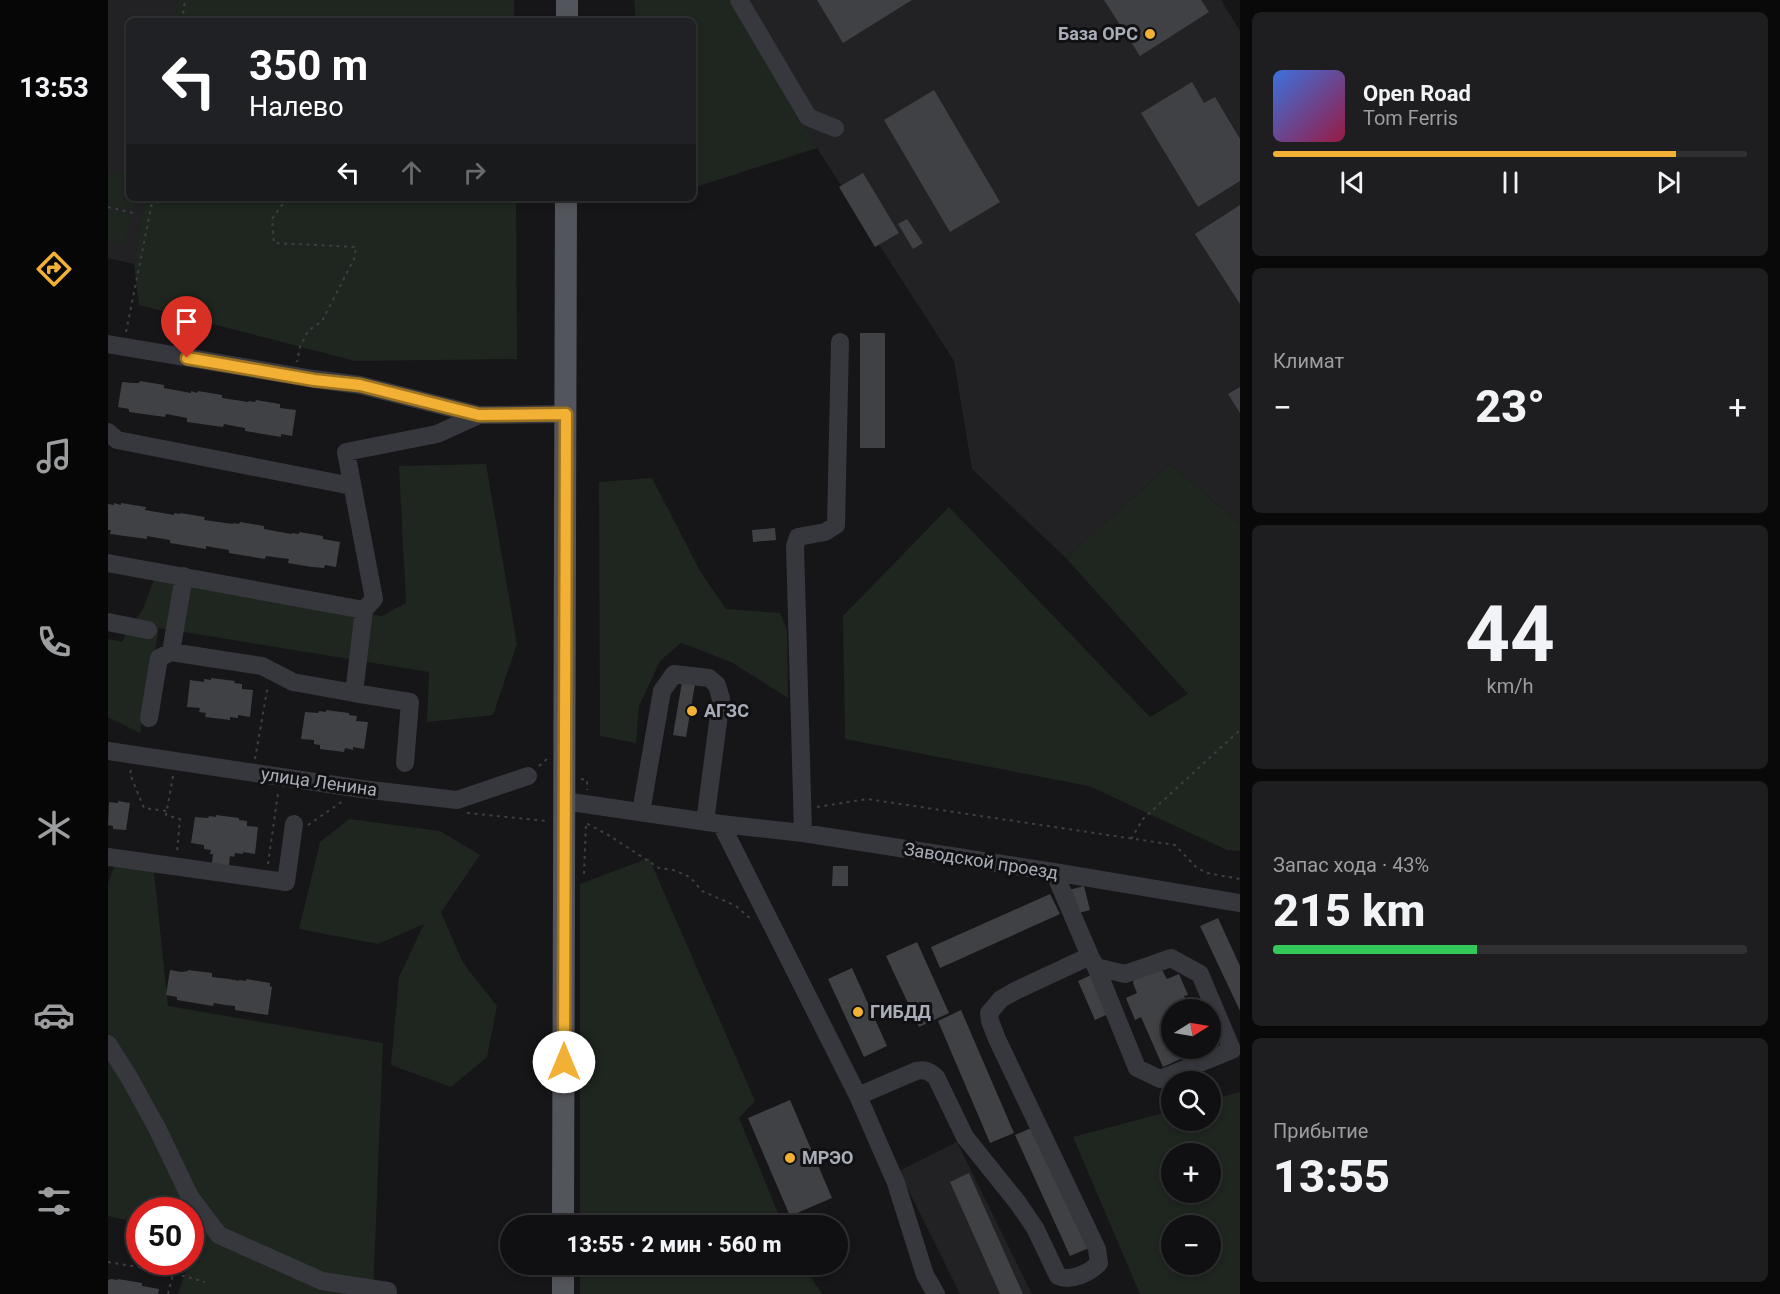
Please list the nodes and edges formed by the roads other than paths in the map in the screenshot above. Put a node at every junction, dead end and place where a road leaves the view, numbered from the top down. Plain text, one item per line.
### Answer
1 (567, 0) edge
2 (739, 0) edge
3 (567, 18) edge
4 (835, 128) dead end
5 (566, 201) edge
6 (840, 342) dead end
7 (116, 346) edge
8 (566, 414) junction
9 (479, 415) junction
10 (108, 432) edge
11 (352, 486) junction
12 (108, 562) edge
13 (184, 576) junction
14 (364, 610) junction
15 (108, 622) edge
16 (148, 630) dead end
17 (171, 652) junction
18 (354, 693) junction
19 (149, 718) dead end
20 (108, 751) edge
21 (405, 763) dead end
22 (528, 776) dead end
23 (564, 812) junction
24 (641, 812) junction
25 (713, 823) junction
26 (301, 825) road end
27 (803, 833) junction
28 (108, 857) edge
29 (1054, 872) junction
30 (1240, 903) edge
31 (1093, 962) junction
32 (108, 1044) edge
33 (858, 1096) junction
34 (563, 1215) edge
35 (563, 1275) edge
36 (388, 1291) dead end
37 (563, 1294) edge
38 (936, 1294) edge

1 - 3 main road
2 - 4 street
5 - 8 main road
6 - 27 street
7 - 9 street
8 - 9 street
8 - 23 main road
9 - 11 street
10 - 11 street
11 - 14 street
12 - 13 street
13 - 14 street
13 - 17 street
14 - 18 street
15 - 16 street
17 - 18 street
17 - 19 street
18 - 21 street
20 - 22 street, улица Ленина
23 - 24 street, Заводской проезд
23 - 34 main road
24 - 25 street, Заводской проезд
24 - 25 street
25 - 27 street, Заводской проезд
25 - 33 street
26 - 28 street
27 - 29 street, Заводской проезд
29 - 30 street, Заводской проезд
29 - 31 street
31 - 31 street
31 - 33 street
32 - 36 street
33 - 38 street
35 - 37 main road

